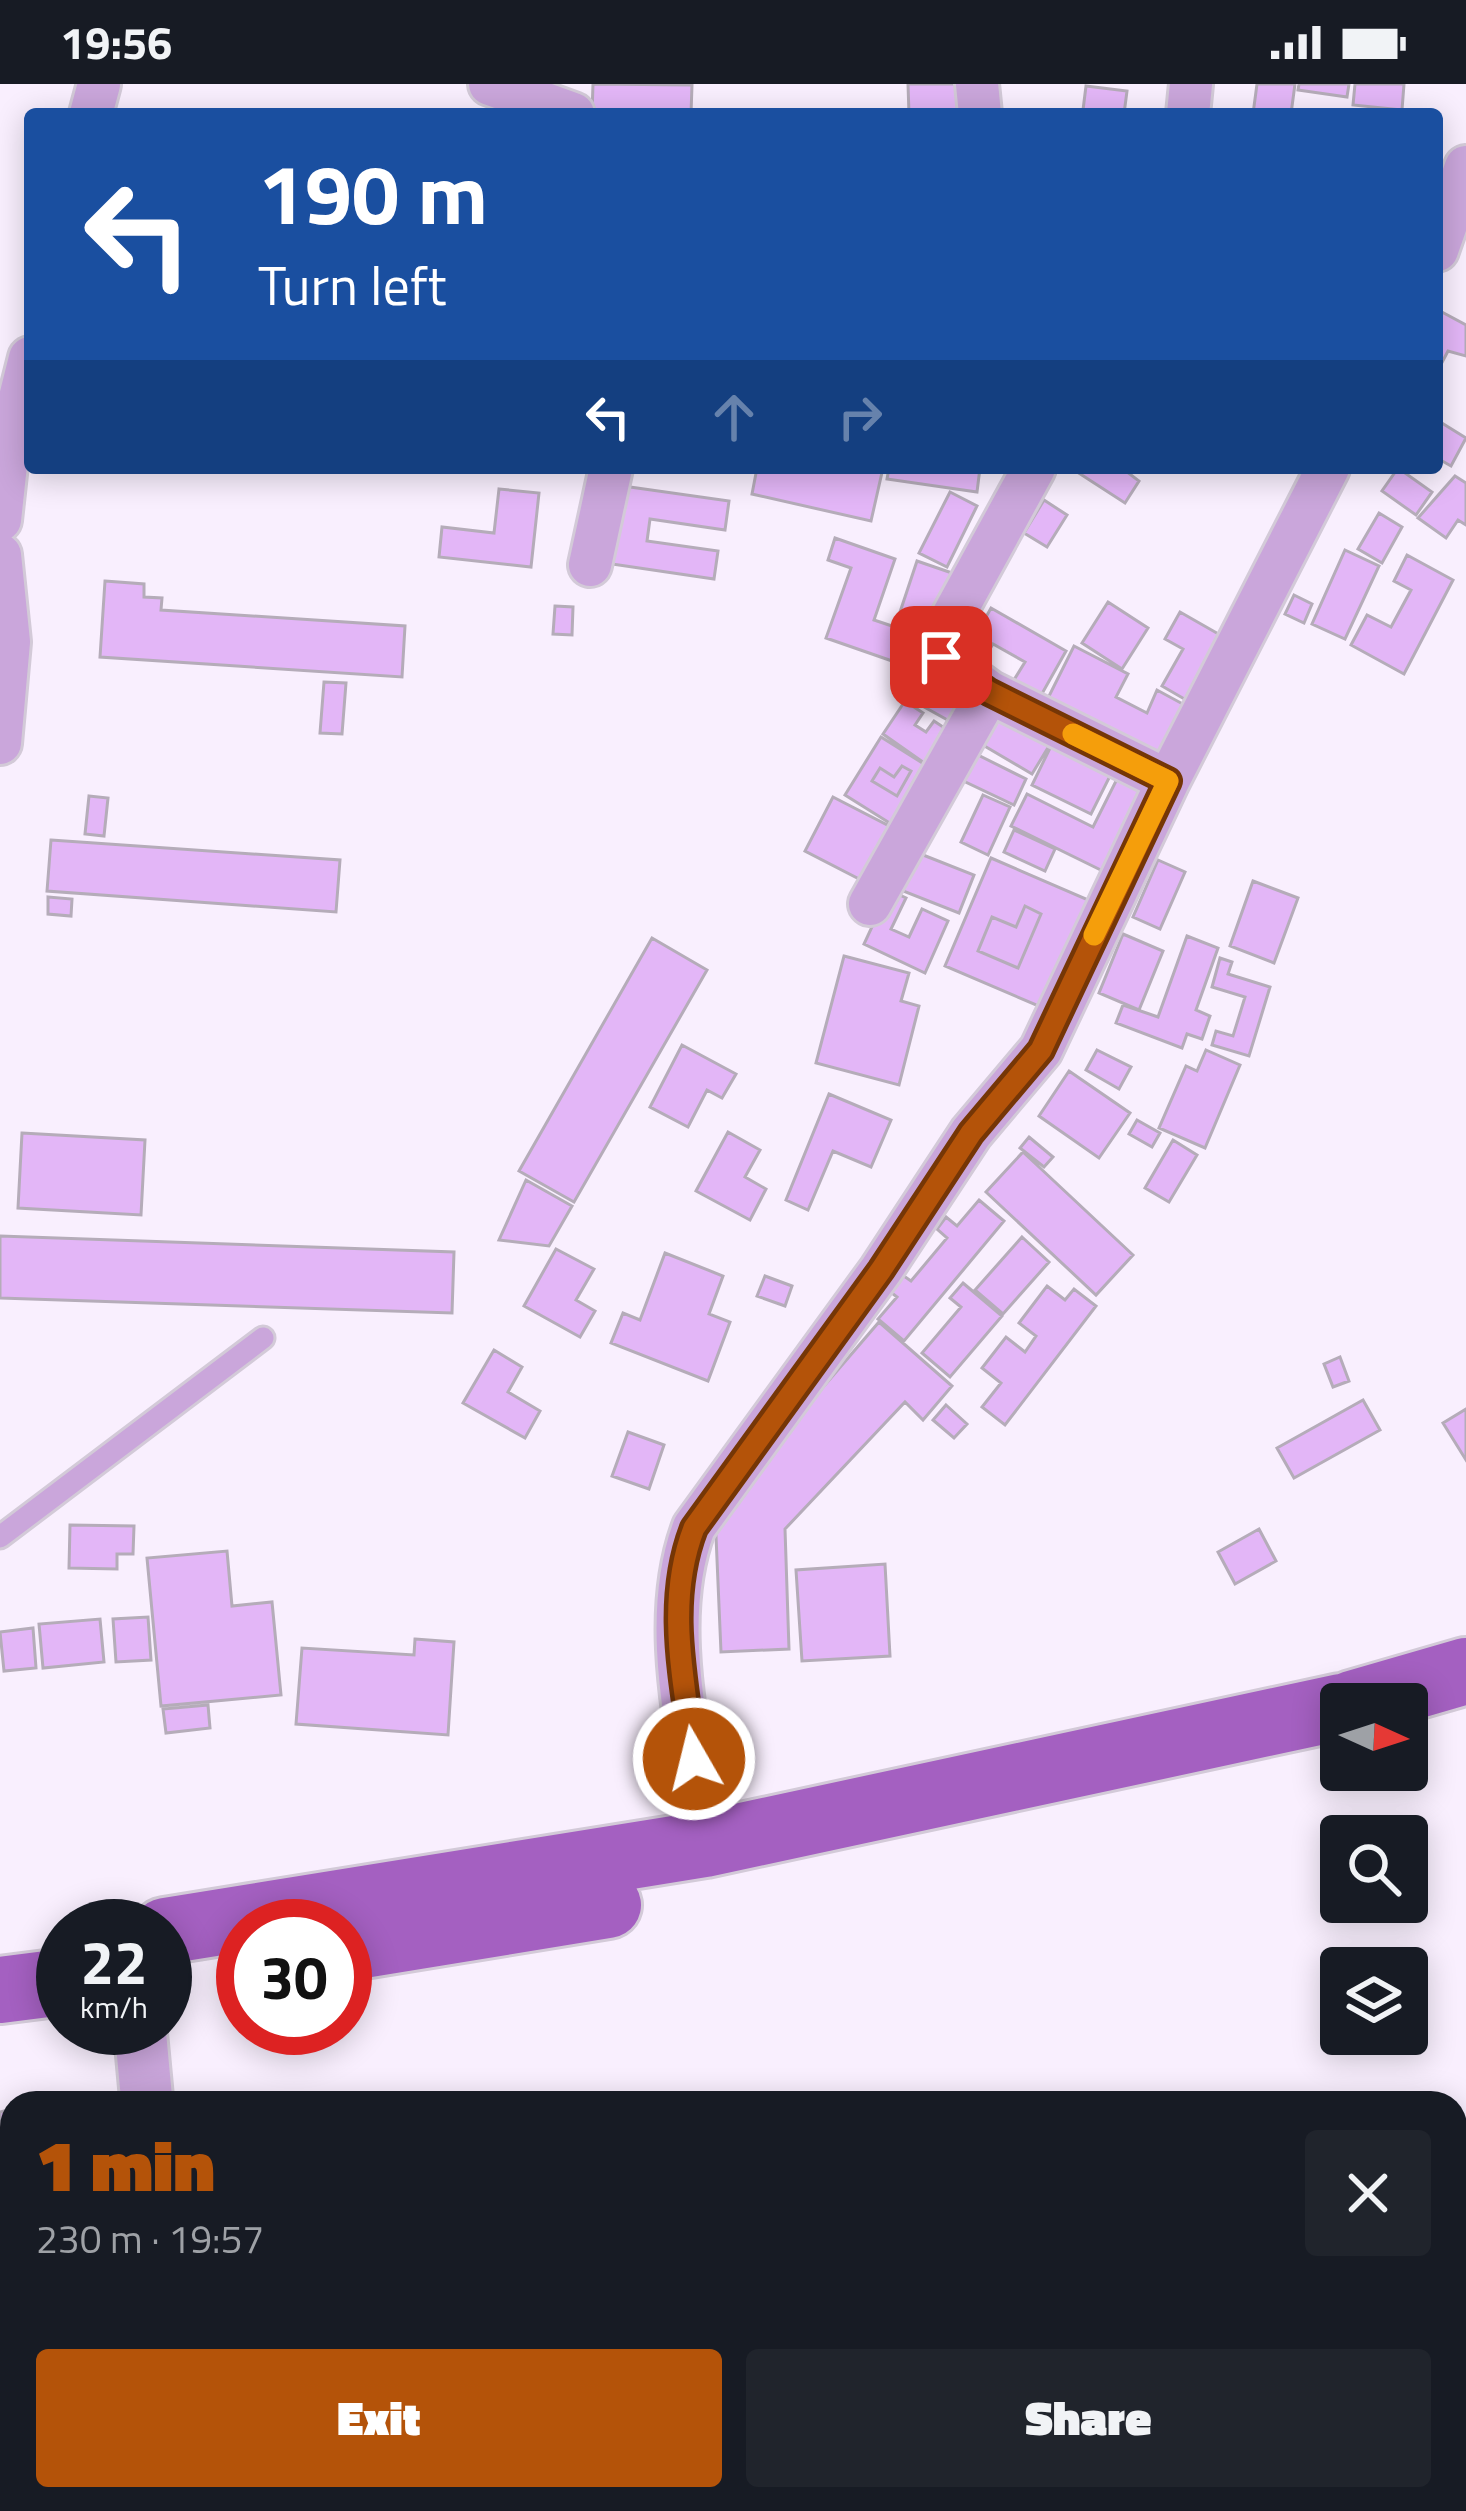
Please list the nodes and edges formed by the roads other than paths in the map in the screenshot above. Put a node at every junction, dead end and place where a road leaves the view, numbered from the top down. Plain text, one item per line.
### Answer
1 (490, 84) edge
2 (556, 108) edge
3 (1466, 167) edge
4 (1443, 233) edge
5 (24, 382) edge
6 (609, 474) edge
7 (1031, 474) edge
8 (1325, 474) edge
9 (0, 520) edge
10 (0, 555) edge
11 (590, 565) dead end
12 (989, 692) junction
13 (0, 743) edge
14 (1168, 781) junction
15 (870, 904) dead end
16 (263, 1338) dead end
17 (0, 1537) edge
18 (1466, 1671) edge
19 (1425, 1683) edge
20 (1320, 1712) edge
21 (1466, 1718) edge
22 (1428, 1728) edge
23 (1320, 1757) edge
24 (706, 1844) junction
25 (192, 1927) edge
26 (36, 1942) edge
27 (372, 1943) edge
28 (0, 1944) edge
29 (36, 1985) edge
30 (0, 1990) edge
31 (143, 2055) edge
32 (147, 2091) edge

1 - 2 street
3 - 4 street
5 - 9 street
6 - 11 street
7 - 12 street
8 - 14 street
10 - 13 street
12 - 14 street
12 - 15 street
14 - 24 street
16 - 17 lane
18 - 19 main road
20 - 24 main road
21 - 22 main road
23 - 27 main road
24 - 25 main road
26 - 28 main road
29 - 30 main road
31 - 32 street

